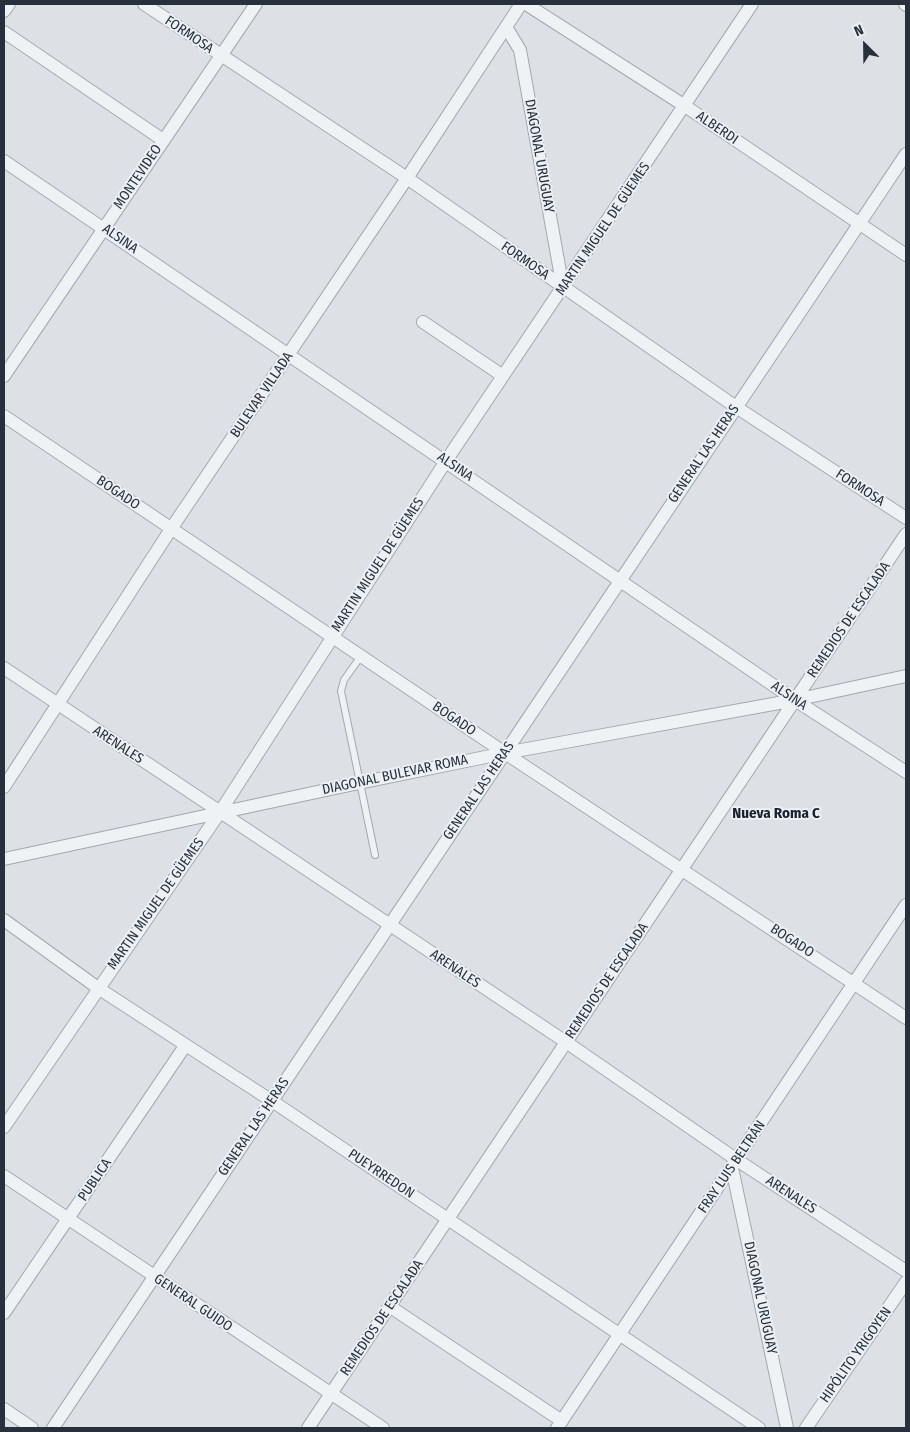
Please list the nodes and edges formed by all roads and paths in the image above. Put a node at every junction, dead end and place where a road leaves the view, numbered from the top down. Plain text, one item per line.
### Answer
1 (9, 4) edge
2 (144, 4) edge
3 (256, 4) edge
4 (521, 4) edge
5 (526, 4) edge
6 (752, 4) edge
7 (4, 11) edge
8 (506, 27) junction
9 (4, 32) edge
10 (221, 56) junction
11 (685, 106) junction
12 (164, 140) junction
13 (906, 154) edge
14 (4, 161) edge
15 (407, 178) junction
16 (860, 224) junction
17 (104, 228) junction
18 (906, 255) edge
19 (563, 288) junction
20 (423, 322) dead end
21 (288, 356) junction
22 (4, 376) edge
23 (503, 376) junction
24 (736, 407) junction
25 (4, 416) edge
26 (446, 461) junction
27 (906, 518) edge
28 (171, 529) junction
29 (906, 534) edge
30 (619, 580) junction
31 (331, 637) junction
32 (360, 656) junction
33 (4, 668) edge
34 (906, 676) edge
35 (795, 700) junction
36 (57, 705) junction
37 (505, 753) junction
38 (906, 772) edge
39 (359, 782) junction
40 (4, 787) edge
41 (220, 812) junction
42 (375, 855) dead end
43 (4, 859) edge
44 (682, 869) junction
45 (906, 905) edge
46 (4, 920) edge
47 (390, 925) junction
48 (854, 983) junction
49 (98, 988) junction
50 (906, 1018) edge
51 (566, 1042) junction
52 (185, 1046) junction
53 (272, 1101) junction
54 (4, 1126) edge
55 (734, 1164) junction
56 (4, 1176) edge
57 (69, 1220) junction
58 (449, 1220) junction
59 (906, 1271) edge
60 (153, 1276) junction
61 (906, 1282) edge
62 (389, 1306) junction
63 (4, 1313) edge
64 (620, 1335) junction
65 (331, 1394) junction
66 (4, 1409) edge
67 (560, 1425) edge
68 (32, 1428) edge
69 (53, 1428) edge
70 (308, 1428) edge
71 (383, 1428) edge
72 (759, 1428) edge
73 (787, 1428) edge
74 (806, 1428) edge

1 - 7 street
2 - 10 street, FORMOSA
3 - 10 street, MONTEVIDEO
4 - 8 street, BULEVAR VILLADA
5 - 11 street, ALBERDI
6 - 11 street, MARTIN MIGUEL DE GÜEMES
8 - 15 street, BULEVAR VILLADA
8 - 19 street, DIAGONAL URUGUAY
9 - 12 street
10 - 12 street, MONTEVIDEO
10 - 15 street, FORMOSA
11 - 16 street, ALBERDI
11 - 19 street, MARTIN MIGUEL DE GÜEMES
12 - 17 street, MONTEVIDEO
13 - 16 street, GENERAL LAS HERAS
14 - 17 street, ALSINA
15 - 19 street, FORMOSA
15 - 21 street, BULEVAR VILLADA
16 - 18 street, ALBERDI
16 - 24 street, GENERAL LAS HERAS
17 - 21 street, ALSINA
17 - 22 street, MONTEVIDEO
19 - 23 street, MARTIN MIGUEL DE GÜEMES
19 - 24 street, FORMOSA
20 - 23 street
21 - 26 street, ALSINA
21 - 28 street, BULEVAR VILLADA
23 - 26 street, MARTIN MIGUEL DE GÜEMES
24 - 27 street, FORMOSA
24 - 30 street, GENERAL LAS HERAS
25 - 28 street, BOGADO
26 - 30 street, ALSINA
26 - 31 street, MARTIN MIGUEL DE GÜEMES
28 - 31 street, BOGADO
28 - 36 street, BULEVAR VILLADA
29 - 35 street, REMEDIOS DE ESCALADA
30 - 35 street, ALSINA
30 - 37 street, GENERAL LAS HERAS
31 - 32 street, BOGADO
31 - 41 street, MARTIN MIGUEL DE GÜEMES
32 - 37 street, BOGADO
32 - 39 lane
33 - 36 street, ARENALES
34 - 35 street, DIAGONAL BULEVAR ROMA
35 - 37 street, DIAGONAL BULEVAR ROMA
35 - 38 street, ALSINA
35 - 44 street, REMEDIOS DE ESCALADA
36 - 40 street, BULEVAR VILLADA
36 - 41 street, ARENALES
37 - 39 street, DIAGONAL BULEVAR ROMA
37 - 44 street, BOGADO
37 - 47 street, GENERAL LAS HERAS
39 - 41 street, DIAGONAL BULEVAR ROMA
39 - 42 lane
41 - 43 street, DIAGONAL BULEVAR ROMA
41 - 47 street, ARENALES
41 - 49 street, MARTIN MIGUEL DE GÜEMES
44 - 48 street, BOGADO
44 - 51 street, REMEDIOS DE ESCALADA
45 - 48 street, FRAY LUIS BELTRÁN
46 - 49 street, PUEYRREDON
47 - 51 street, ARENALES
47 - 53 street, GENERAL LAS HERAS
48 - 50 street, BOGADO
48 - 55 street, FRAY LUIS BELTRÁN
49 - 52 street, PUEYRREDON
49 - 54 street, MARTIN MIGUEL DE GÜEMES
51 - 55 street, ARENALES
51 - 58 street, REMEDIOS DE ESCALADA
52 - 53 street, PUEYRREDON
52 - 57 street, PUBLICA
53 - 58 street, PUEYRREDON
53 - 60 street, GENERAL LAS HERAS
55 - 59 street, ARENALES
55 - 64 street, FRAY LUIS BELTRÁN
55 - 73 street, DIAGONAL URUGUAY
56 - 57 street, GENERAL GUIDO
57 - 60 street, GENERAL GUIDO
57 - 63 street, PUBLICA
58 - 62 street, REMEDIOS DE ESCALADA
58 - 64 street, PUEYRREDON
60 - 65 street, GENERAL GUIDO
60 - 69 street, GENERAL LAS HERAS
61 - 74 street, HIPÓLITO YRIGOYEN
62 - 65 street, REMEDIOS DE ESCALADA
62 - 67 street
64 - 67 street, FRAY LUIS BELTRÁN
64 - 72 street, PUEYRREDON
65 - 70 street, REMEDIOS DE ESCALADA
65 - 71 street, GENERAL GUIDO
66 - 68 street

